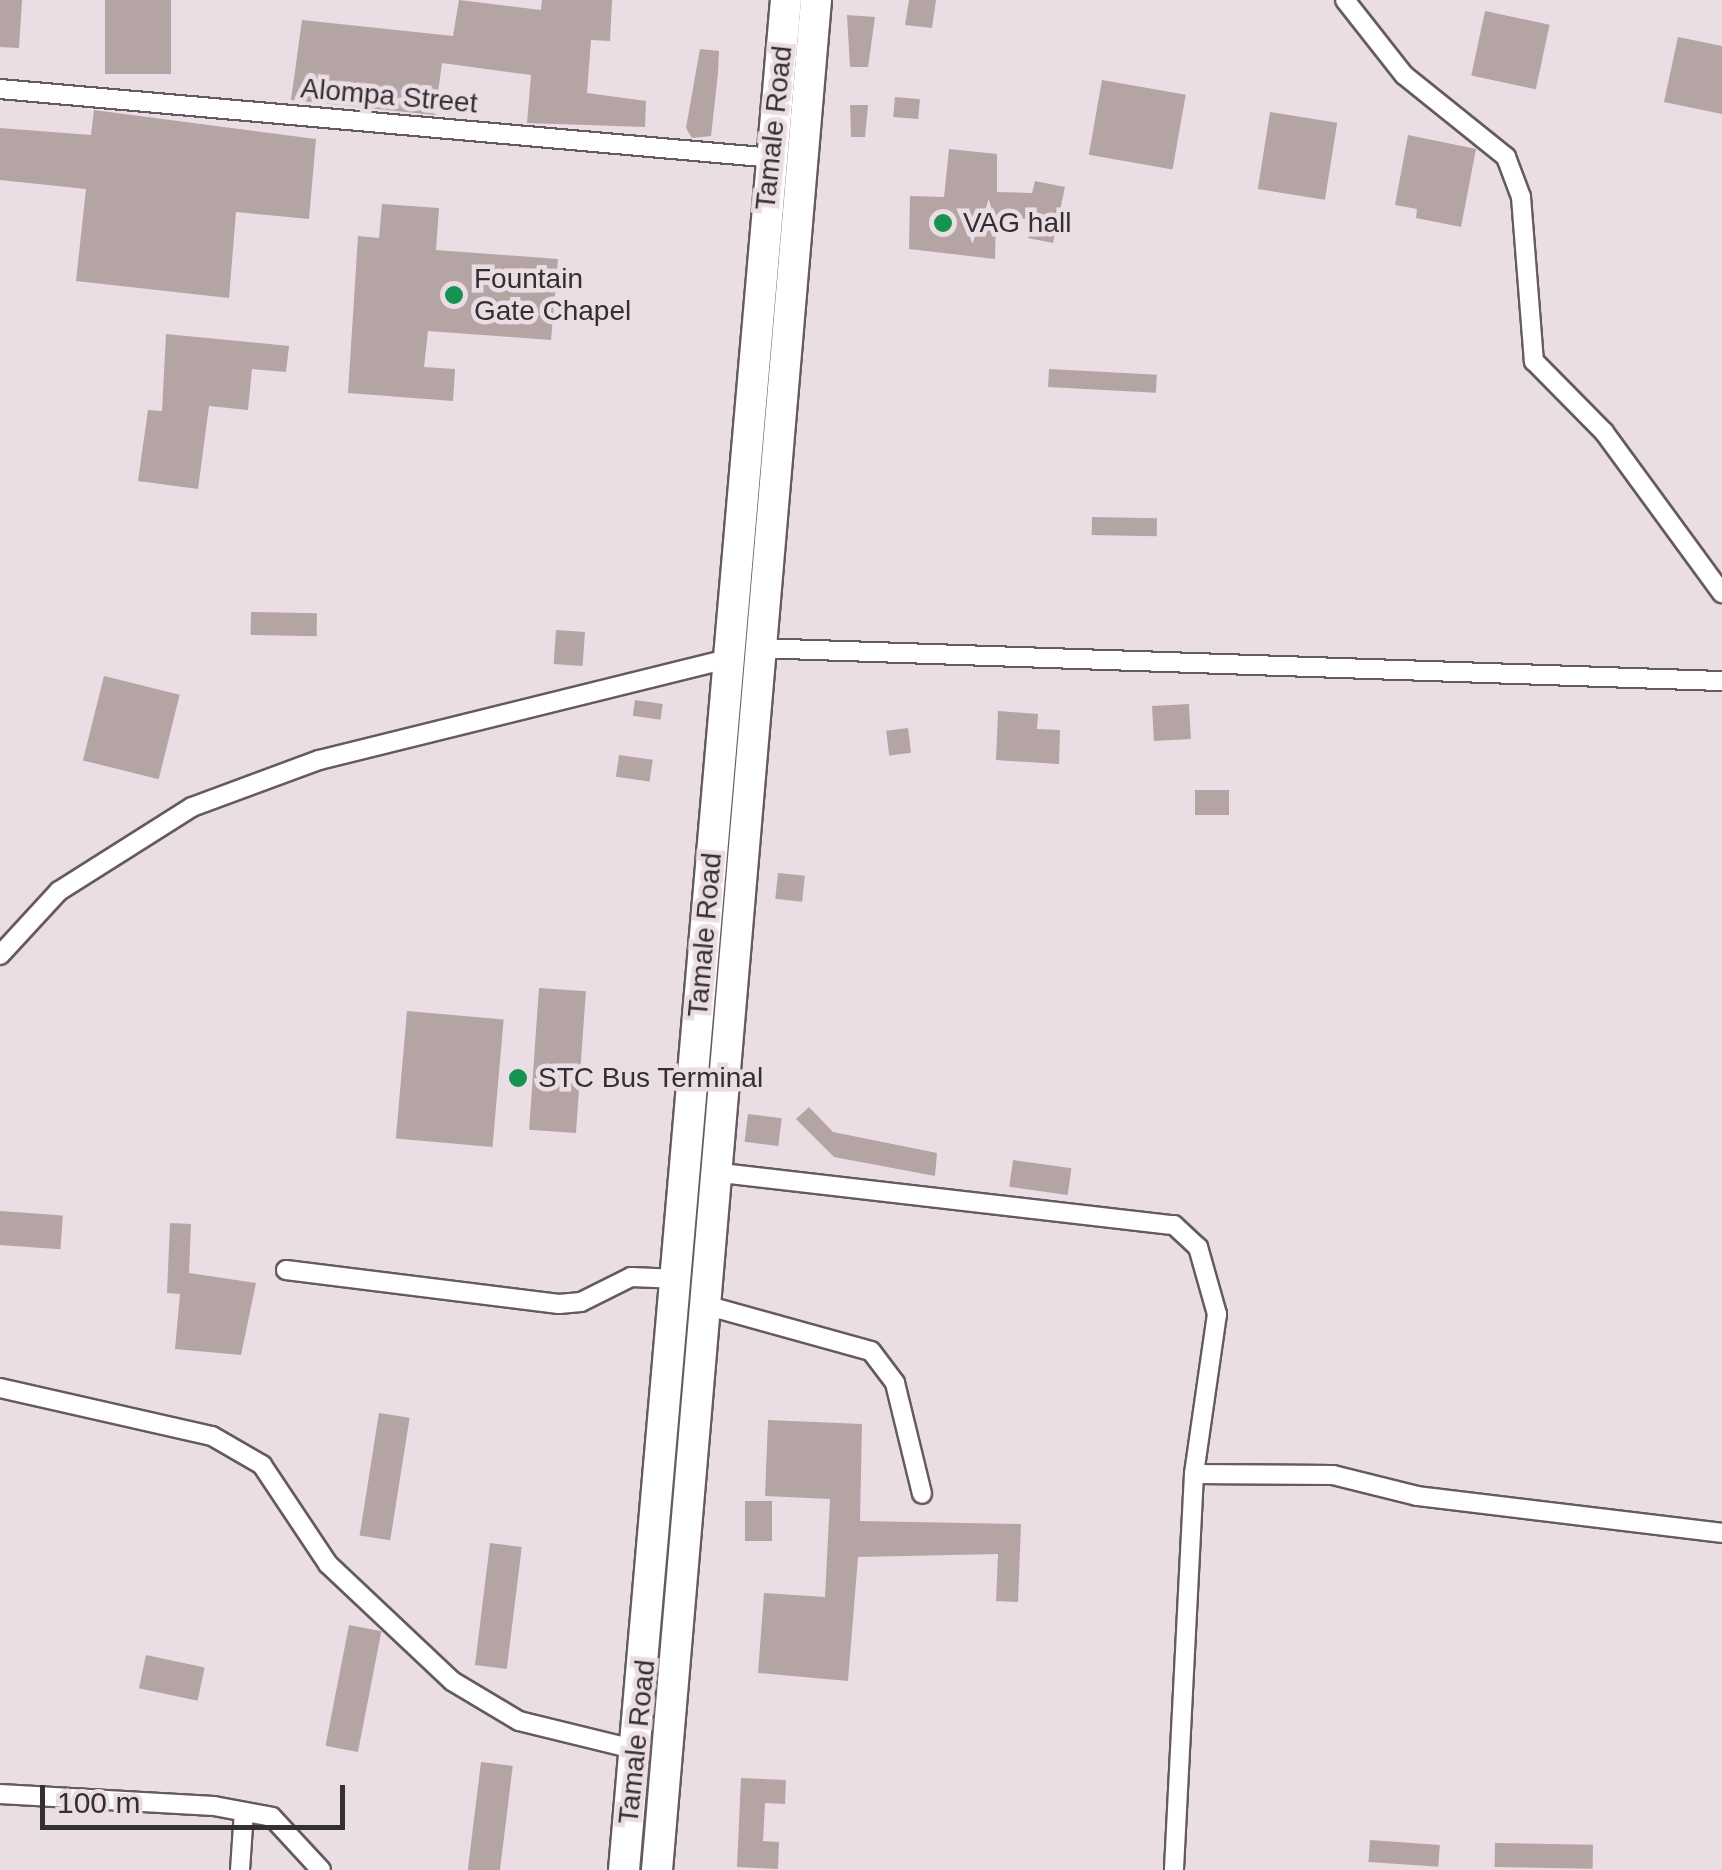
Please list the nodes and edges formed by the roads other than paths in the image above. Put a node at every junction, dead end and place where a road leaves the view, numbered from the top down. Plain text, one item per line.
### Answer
1 (786, 0) edge
2 (816, 0) edge
3 (1344, 0) edge
4 (0, 89) edge
5 (773, 158) junction
6 (765, 421) junction
7 (1722, 592) edge
8 (742, 654) junction
9 (1722, 682) edge
10 (0, 956) edge
11 (714, 995) junction
12 (713, 1172) junction
13 (286, 1270) dead end
14 (679, 1278) junction
15 (705, 1306) junction
16 (0, 1388) edge
17 (1194, 1474) junction
18 (922, 1494) dead end
19 (1722, 1533) edge
20 (636, 1750) junction
21 (0, 1794) edge
22 (244, 1812) junction
23 (240, 1870) edge
24 (321, 1870) edge
25 (624, 1870) edge
26 (657, 1870) edge
27 (1174, 1870) edge

1 - 5 highway, Tamale Road
2 - 6 highway, Tamale Road
3 - 7 street
4 - 5 street, Alompa Street
5 - 6 highway, Tamale Road
6 - 8 highway, Tamale Road
8 - 9 street
8 - 10 street
8 - 11 highway, Tamale Road
11 - 12 highway, Tamale Road
11 - 14 highway, Tamale Road
12 - 15 highway, Tamale Road
12 - 17 street
13 - 14 street
14 - 20 highway, Tamale Road
15 - 18 street
15 - 26 highway, Tamale Road
16 - 20 street
17 - 19 street
17 - 27 street
20 - 25 highway, Tamale Road
21 - 22 street
22 - 23 street
22 - 24 street

